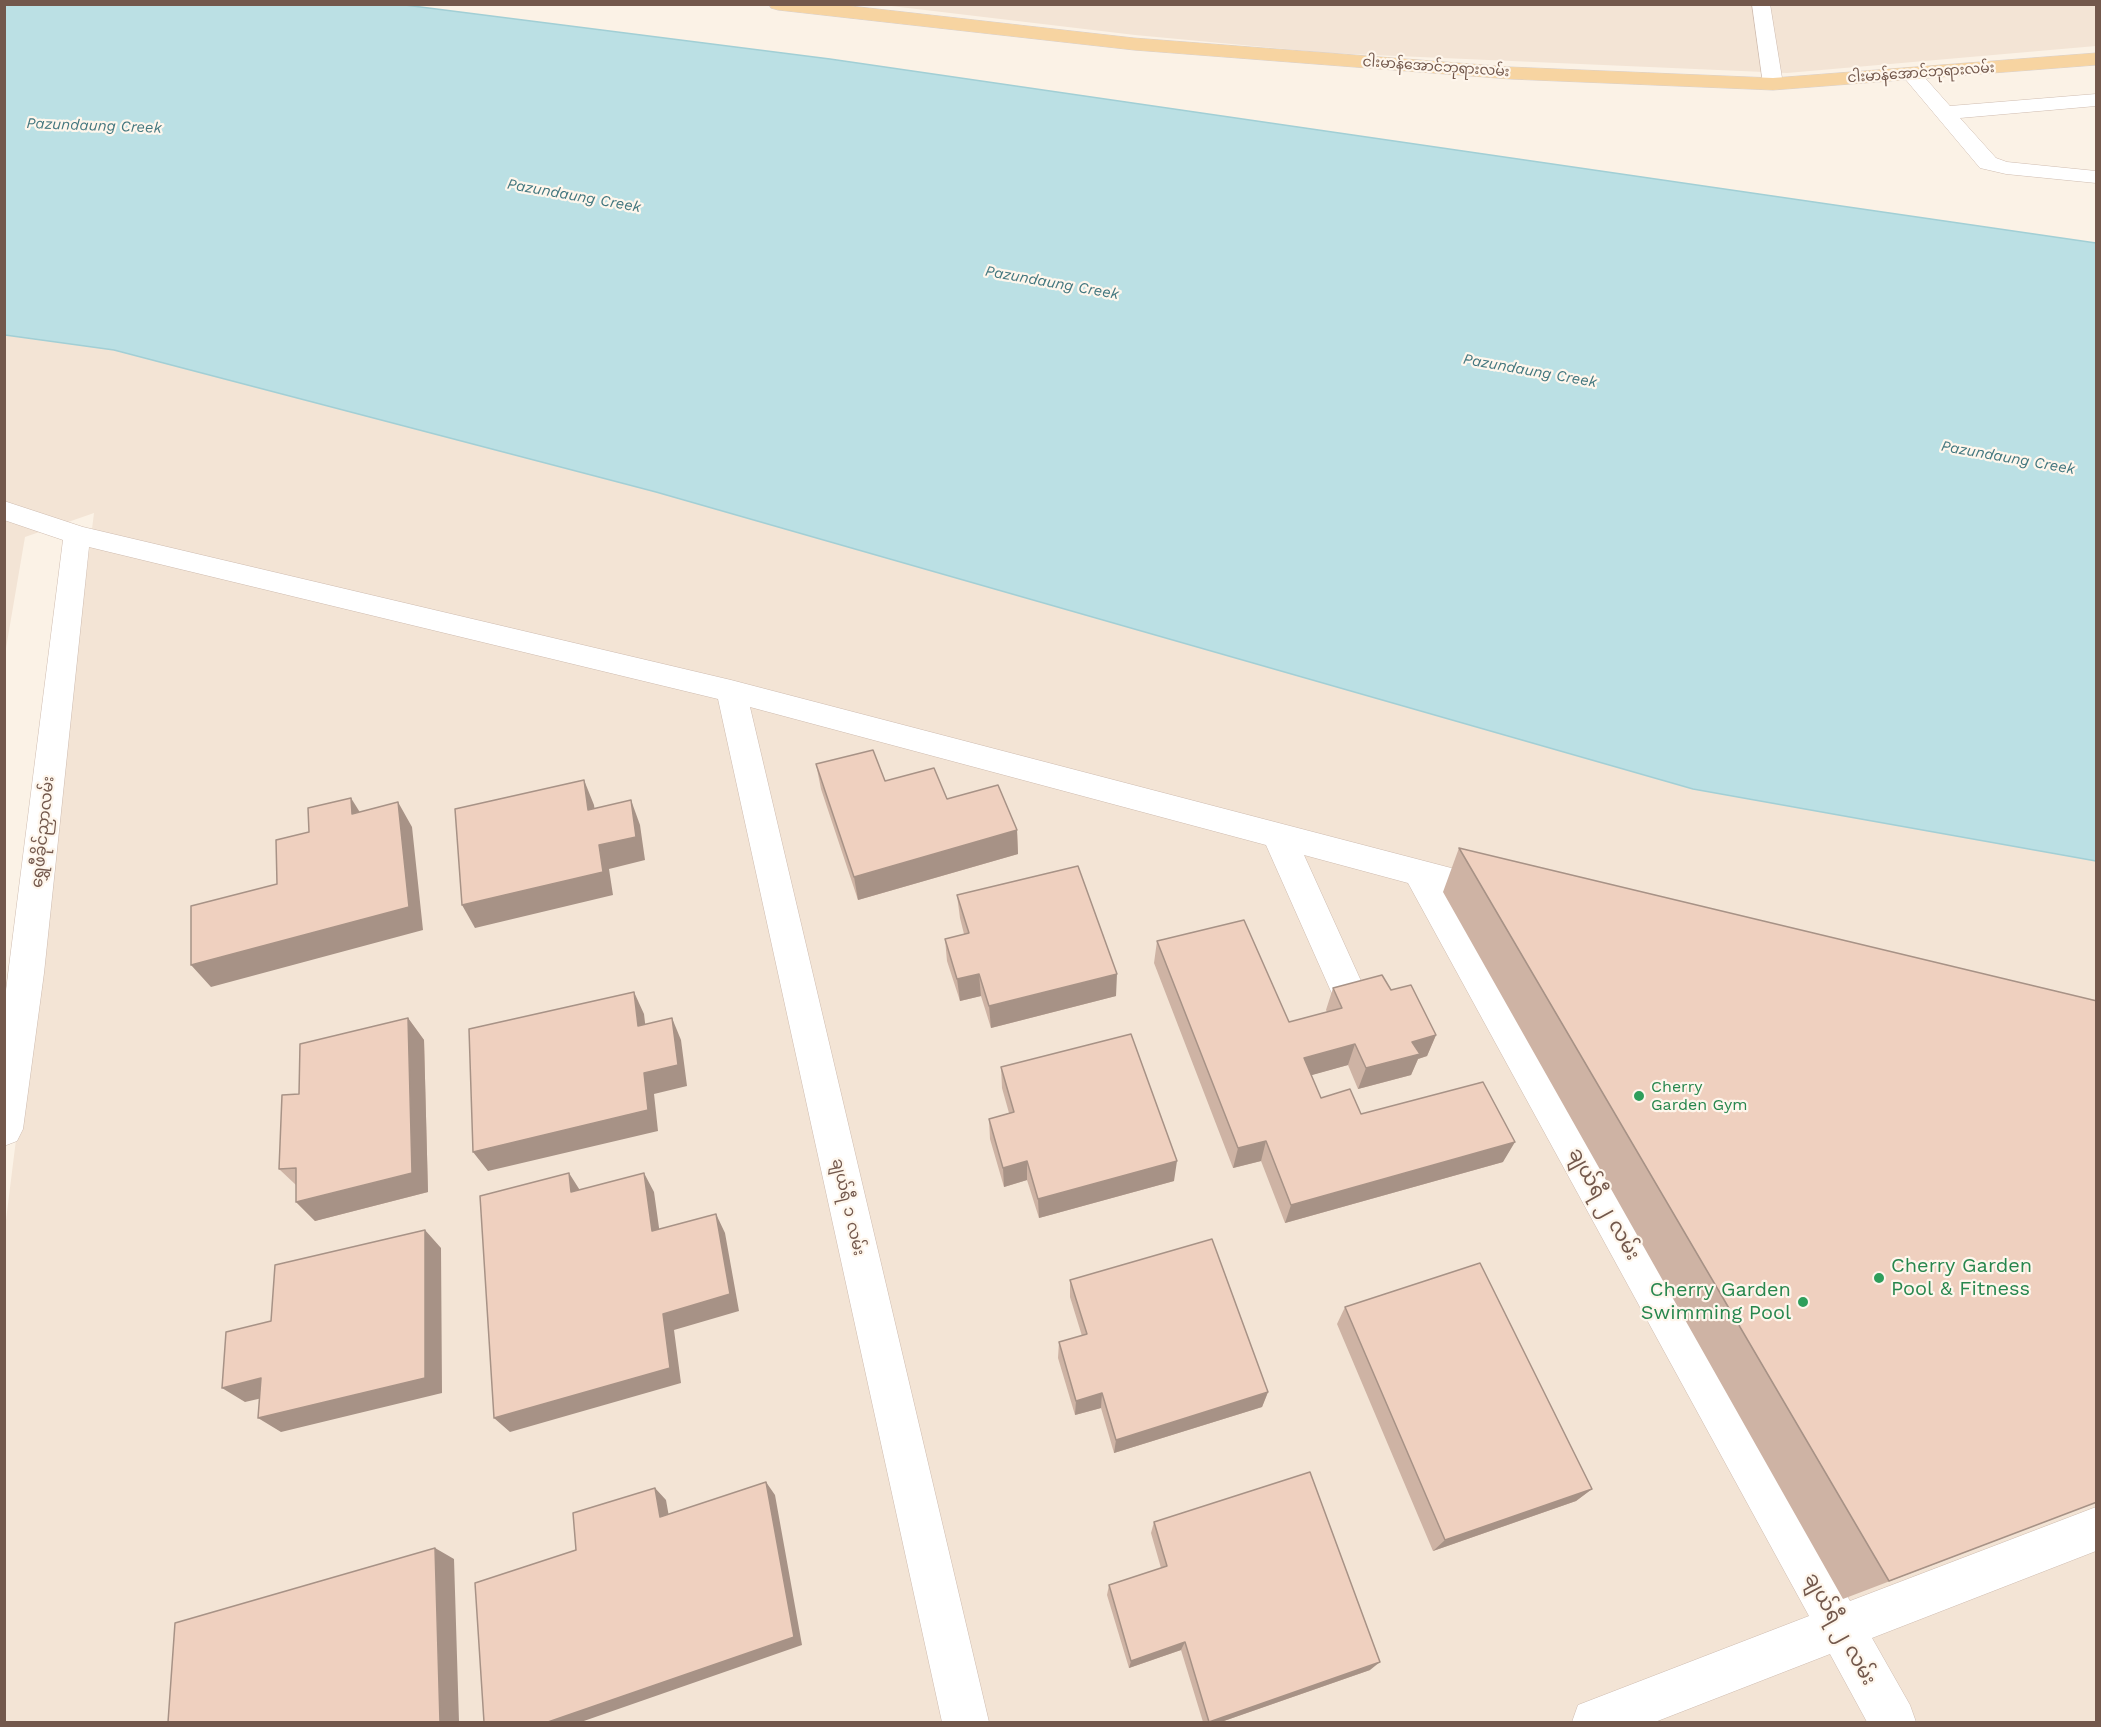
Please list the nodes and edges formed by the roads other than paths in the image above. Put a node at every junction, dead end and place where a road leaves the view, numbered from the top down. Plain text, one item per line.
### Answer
1 (1761, 4) edge
2 (785, 5) edge
3 (2097, 59) edge
4 (1911, 74) junction
5 (1773, 84) junction
6 (2097, 100) edge
7 (1944, 113) junction
8 (2097, 177) edge
9 (4, 510) edge
10 (77, 535) junction
11 (731, 691) junction
12 (1278, 837) junction
13 (1420, 874) junction
14 (1523, 900) edge
15 (16, 972) edge
16 (1353, 1003) edge
17 (4, 1129) edge
18 (2097, 1529) edge
19 (1840, 1628) junction
20 (965, 1722) edge
21 (1595, 1722) edge
22 (1893, 1722) edge

1 - 5 street
2 - 5 main road, ငါးမာန်အောင်ဘုရားလမ်း
3 - 4 main road, ငါးမာန်အောင်ဘုရားလမ်း
4 - 5 main road, ငါးမာန်အောင်ဘုရားလမ်း
4 - 7 street
6 - 7 street
7 - 8 street
9 - 10 street
10 - 11 street
10 - 15 street, ရွှေဖီခိုင်ညှာလမ်း
11 - 12 street
11 - 20 street, ချယ်ရီ ၁ လမ်း
12 - 13 street
12 - 16 street
13 - 14 street
13 - 19 street, ချယ်ရီ ၂ လမ်း
15 - 17 street, ရွှေဖီခိုင်ညှာလမ်း
18 - 19 street
19 - 21 street
19 - 22 street, ချယ်ရီ ၂ လမ်း

